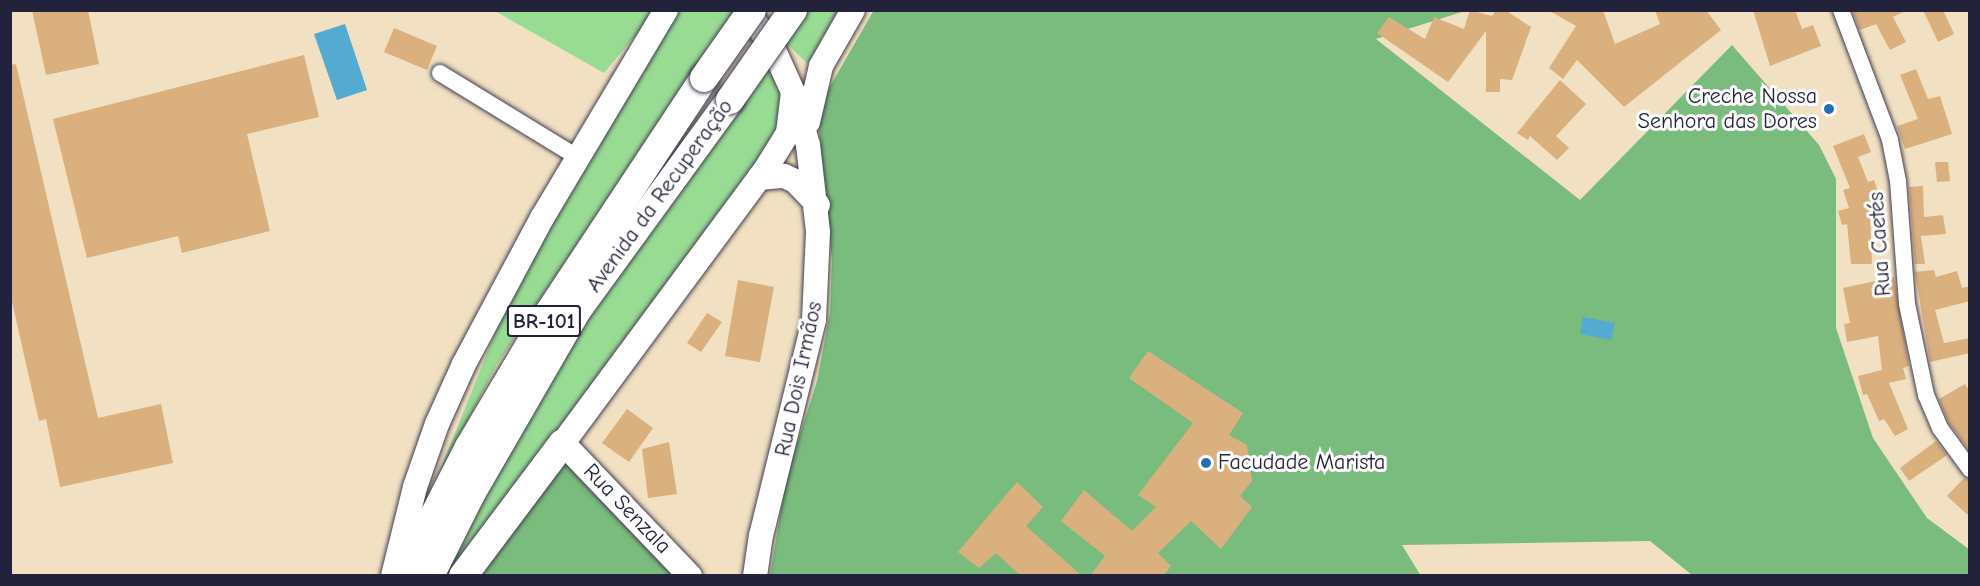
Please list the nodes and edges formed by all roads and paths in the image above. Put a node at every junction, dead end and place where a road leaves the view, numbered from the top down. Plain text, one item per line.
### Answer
1 (666, 10) edge
2 (747, 10) edge
3 (752, 10) edge
4 (766, 10) edge
5 (793, 10) edge
6 (853, 10) edge
7 (1841, 10) edge
8 (792, 63) junction
9 (820, 66) junction
10 (440, 73) dead end
11 (793, 92) junction
12 (808, 134) junction
13 (577, 157) junction
14 (759, 178) junction
15 (818, 204) junction
16 (563, 443) junction
17 (1970, 469) edge
18 (393, 576) edge
19 (403, 576) edge
20 (430, 576) edge
21 (463, 576) edge
22 (690, 576) edge
23 (755, 576) edge

1 - 13 main road
2 - 11 main road, Rua Dois Irmãos
3 - 19 highway, Avenida da Recuperação / BR-101, bridge
4 - 8 main road, Rua Dois Irmãos
5 - 20 highway, Avenida da Recuperação / BR-101, bridge
6 - 9 main road
7 - 17 street, Rua Caetés
8 - 9 main road
8 - 12 main road, Rua Dois Irmãos
9 - 12 main road, Rua Dois Irmãos
10 - 13 street
11 - 12 main road, Rua Dois Irmãos
11 - 14 main road
12 - 15 main road, Rua Dois Irmãos
13 - 18 main road
14 - 15 main road
14 - 16 main road
15 - 23 main road, Rua Dois Irmãos
16 - 21 highway
16 - 22 main road, Rua Senzala

